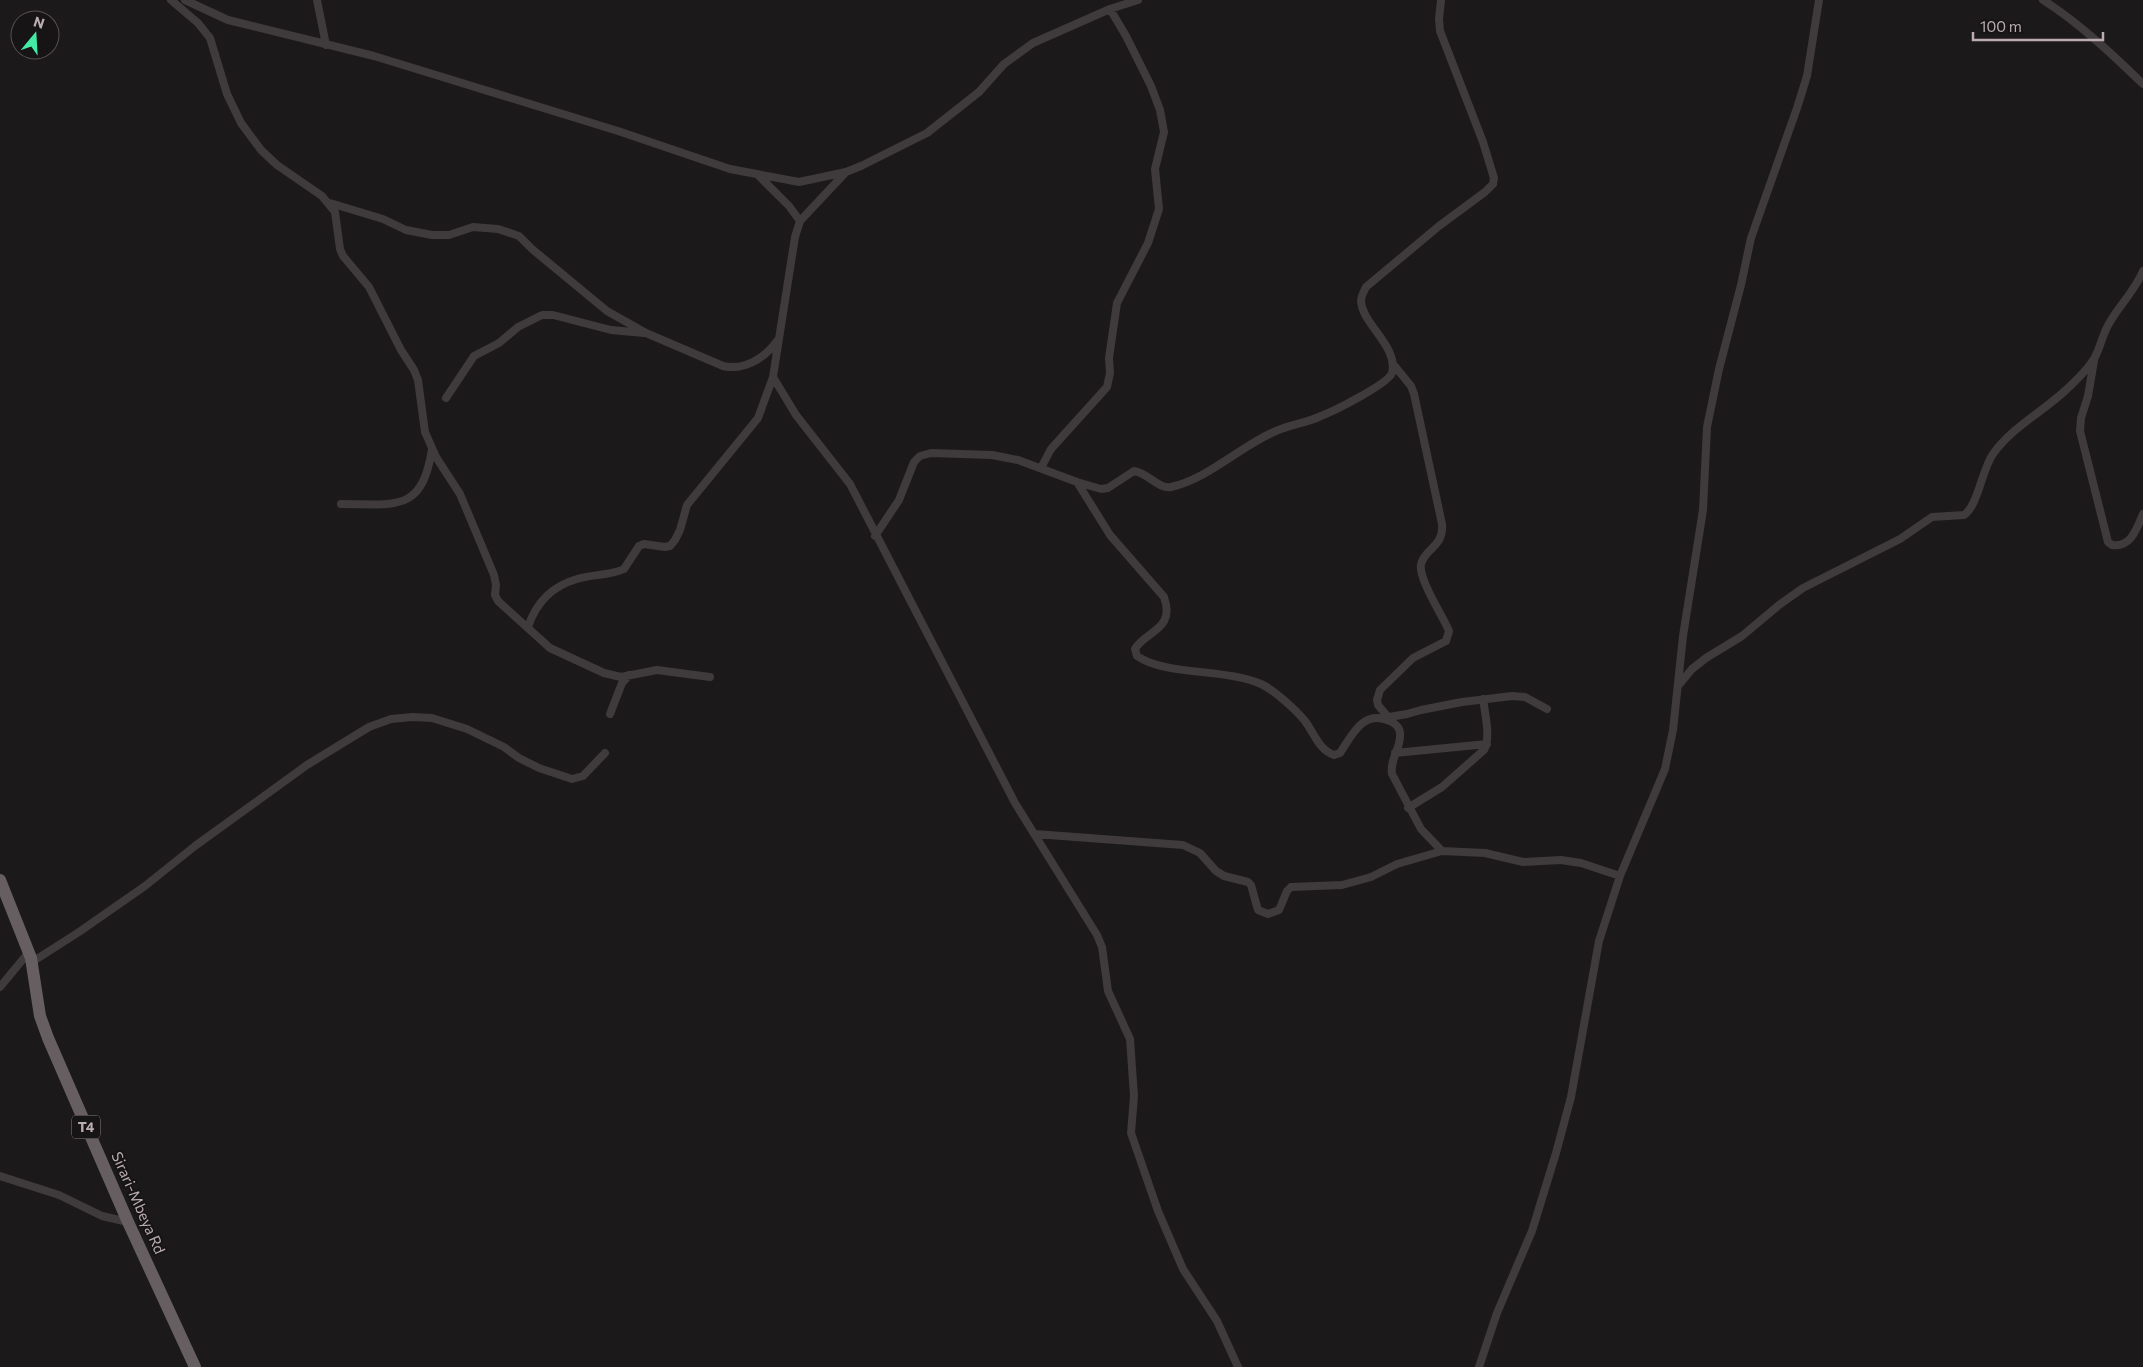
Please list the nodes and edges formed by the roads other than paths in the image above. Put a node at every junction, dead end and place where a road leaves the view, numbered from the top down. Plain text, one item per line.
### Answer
1 (171, 0) edge
2 (185, 0) edge
3 (317, 0) edge
4 (1138, 0) edge
5 (1441, 0) edge
6 (1819, 0) edge
7 (2043, 0) edge
8 (1110, 9) junction
9 (326, 45) junction
10 (2143, 84) edge
11 (846, 172) junction
12 (757, 175) junction
13 (328, 202) junction
14 (800, 221) junction
15 (2143, 271) edge
16 (646, 333) junction
17 (778, 339) junction
18 (2095, 357) junction
19 (1393, 364) junction
20 (773, 376) junction
21 (446, 398) dead end
22 (432, 449) junction
23 (1041, 468) junction
24 (1077, 482) junction
25 (341, 504) dead end
26 (2143, 514) edge
27 (875, 536) junction
28 (528, 626) junction
29 (629, 675) junction
30 (710, 677) dead end
31 (1678, 686) junction
32 (1483, 700) junction
33 (1547, 709) dead end
34 (610, 714) dead end
35 (1391, 720) junction
36 (1487, 744) junction
37 (605, 753) dead end
38 (1394, 753) junction
39 (1408, 808) junction
40 (1035, 834) junction
41 (1442, 851) junction
42 (1620, 876) junction
43 (0, 880) edge
44 (30, 957) junction
45 (0, 987) edge
46 (0, 1176) edge
47 (128, 1222) junction
48 (195, 1367) edge
49 (1238, 1367) edge
50 (1479, 1367) edge

1 - 13 street
2 - 9 street
3 - 9 street
4 - 8 street
5 - 19 street
6 - 31 street
7 - 10 street
8 - 11 street
8 - 23 street
9 - 12 street
11 - 12 street
11 - 14 street
12 - 14 street
13 - 16 street
13 - 22 street
14 - 17 street
15 - 18 street
16 - 17 street
16 - 21 street
17 - 20 street
18 - 26 street
18 - 31 street
19 - 24 street
19 - 35 street
20 - 27 street
20 - 28 street
22 - 25 street
22 - 28 street
23 - 24 street
23 - 27 street
24 - 35 street
27 - 40 street
28 - 29 street
29 - 30 street
29 - 34 street
31 - 42 street
32 - 33 street
32 - 35 street
32 - 36 street
35 - 38 street
36 - 38 street
36 - 39 street
37 - 44 street
38 - 39 street
39 - 41 street
40 - 41 street
40 - 49 street
41 - 42 street
42 - 50 street
43 - 44 highway, Sirari-Mbeya Rd / T4
44 - 45 street
44 - 47 highway, Sirari-Mbeya Rd / T4
46 - 47 street
47 - 48 highway, Sirari-Mbeya Rd / T4

